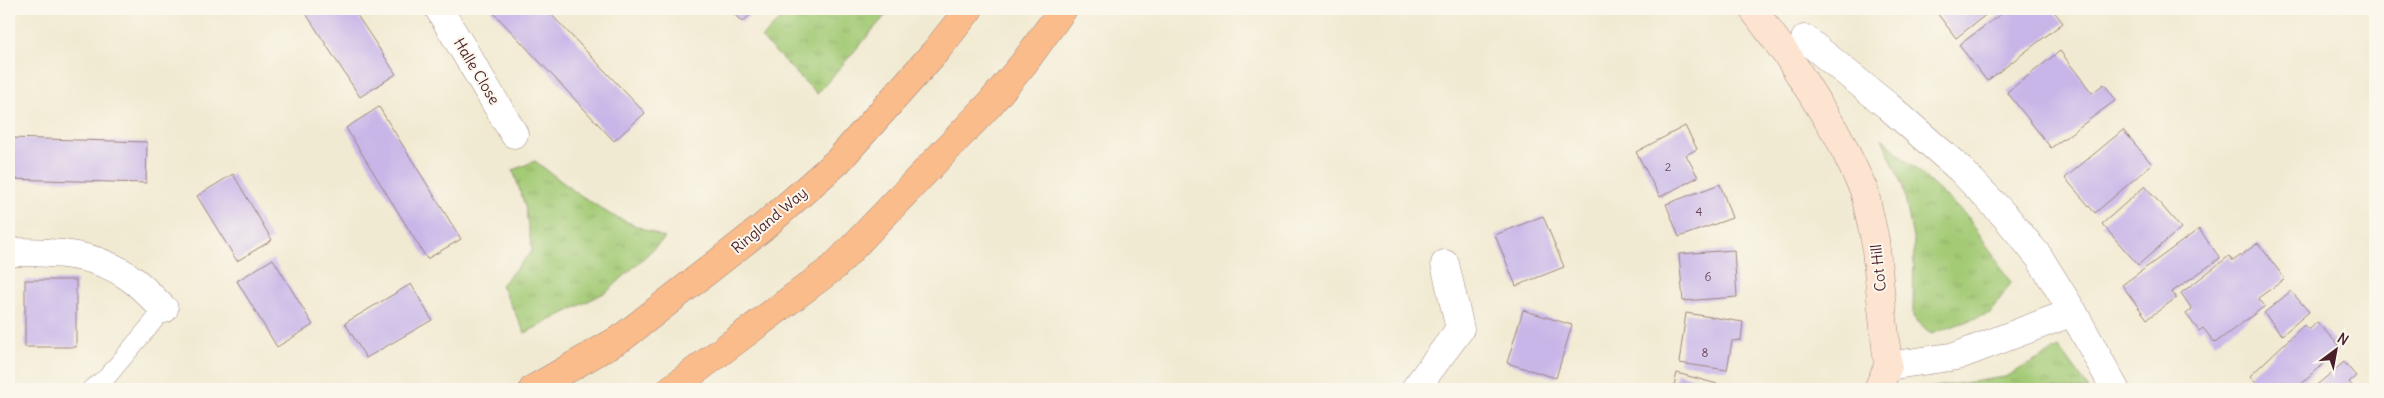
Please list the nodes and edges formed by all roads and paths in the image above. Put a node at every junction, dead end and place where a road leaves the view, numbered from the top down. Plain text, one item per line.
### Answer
1 (439, 9) edge
2 (969, 9) edge
3 (1063, 9) edge
4 (1072, 9) edge
5 (1753, 9) edge
6 (1805, 39) dead end
7 (1024, 64) junction
8 (514, 134) dead end
9 (9, 252) edge
10 (1445, 264) dead end
11 (164, 309) joint
12 (2073, 312) junction
13 (1883, 377) edge
14 (91, 389) edge
15 (533, 389) edge
16 (671, 389) edge
17 (1415, 389) edge
18 (2114, 389) edge

1 - 8 street, Halle Close
2 - 15 main road, Ringland Way
3 - 7 main road
4 - 7 street
5 - 13 street, Cot Hill
6 - 12 street
7 - 16 main road
9 - 11 street
10 - 17 street
11 - 14 lane
12 - 13 street, Cot Hill
12 - 18 street

